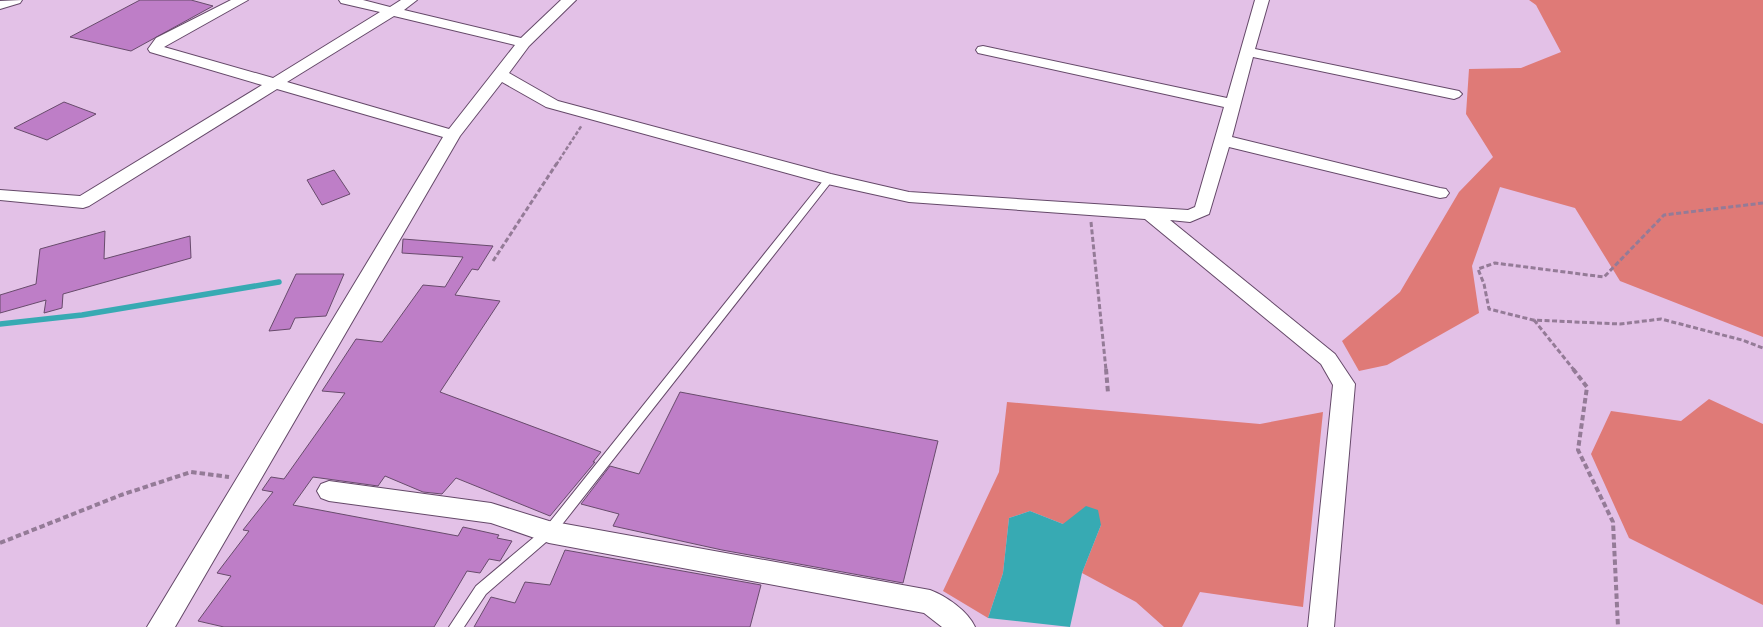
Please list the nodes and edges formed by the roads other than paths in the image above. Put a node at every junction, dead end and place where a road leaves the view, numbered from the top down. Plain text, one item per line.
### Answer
1 (15, 0) edge
2 (241, 0) edge
3 (346, 0) edge
4 (410, 0) edge
5 (569, 0) edge
6 (1262, 0) edge
7 (0, 5) edge
8 (391, 12) junction
9 (524, 43) junction
10 (983, 50) dead end
11 (1249, 52) junction
12 (501, 75) junction
13 (276, 85) junction
14 (1454, 94) dead end
15 (1231, 104) junction
16 (453, 135) junction
17 (1222, 140) junction
18 (829, 179) junction
19 (1440, 193) dead end
20 (0, 195) edge
21 (1148, 212) junction
22 (330, 491) dead end
23 (549, 532) junction
24 (160, 627) edge
25 (456, 627) edge
26 (962, 627) edge
27 (1321, 627) edge

1 - 7 street
2 - 13 street
3 - 8 street
4 - 8 street
5 - 9 street
6 - 11 street
8 - 9 street
8 - 13 street
9 - 12 street
10 - 15 street
11 - 14 street
11 - 15 street
12 - 16 street
12 - 18 street
13 - 16 street
13 - 20 street
15 - 17 street
16 - 24 street
17 - 19 street
17 - 21 street
18 - 21 street
18 - 23 lane
21 - 27 street
22 - 23 street
23 - 25 lane
23 - 26 street

